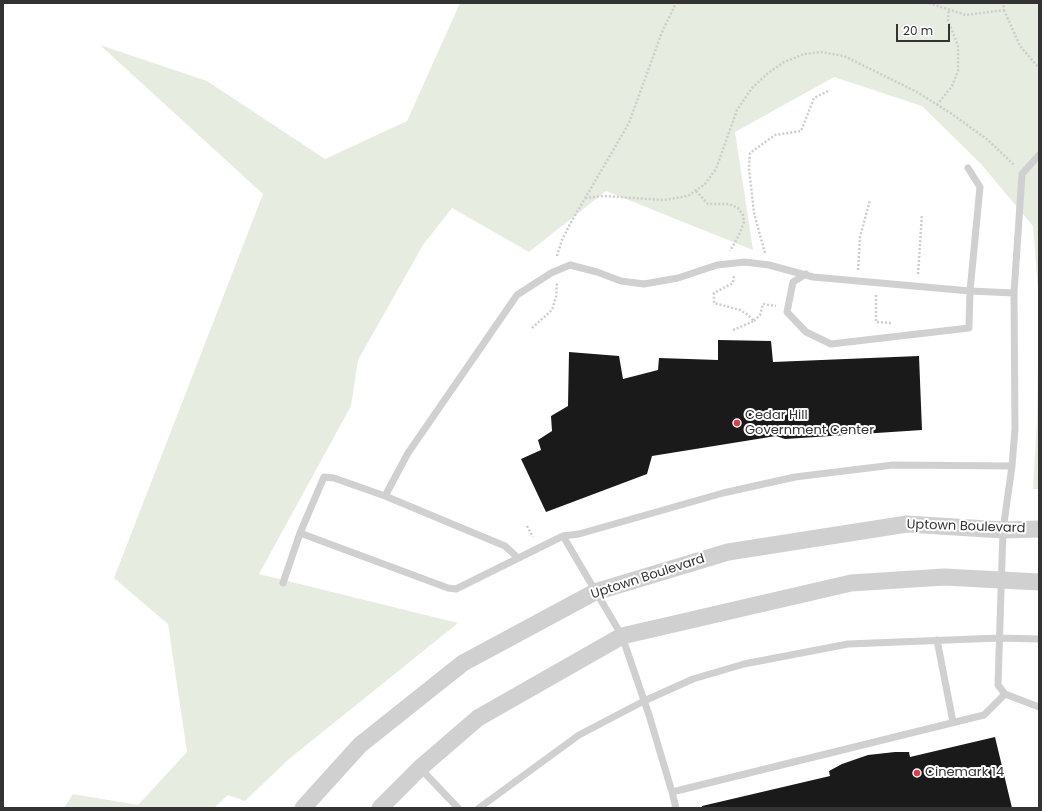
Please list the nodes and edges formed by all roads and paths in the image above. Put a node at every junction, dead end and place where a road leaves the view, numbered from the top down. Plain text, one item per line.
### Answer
1 (676, 3) edge
2 (929, 3) edge
3 (1003, 3) edge
4 (949, 9) junction
5 (1004, 10) junction
6 (1039, 68) edge
7 (830, 90) dead end
8 (938, 105) junction
9 (1039, 155) edge
10 (968, 168) dead end
11 (1022, 174) junction
12 (585, 198) junction
13 (870, 200) dead end
14 (922, 214) dead end
15 (557, 261) dead end
16 (769, 265) junction
17 (806, 274) junction
18 (557, 280) dead end
19 (857, 280) junction
20 (877, 282) junction
21 (917, 286) junction
22 (970, 290) junction
23 (1014, 294) junction
24 (763, 304) dead end
25 (754, 321) dead end
26 (896, 323) dead end
27 (532, 328) dead end
28 (1012, 466) junction
29 (385, 496) junction
30 (527, 526) dead end
31 (1039, 529) edge
32 (1003, 530) junction
33 (300, 534) junction
34 (563, 536) junction
35 (534, 538) dead end
36 (518, 558) junction
37 (1001, 580) junction
38 (1039, 582) edge
39 (283, 583) dead end
40 (595, 592) junction
41 (622, 636) junction
42 (999, 638) junction
43 (1039, 639) edge
44 (937, 640) junction
45 (1005, 694) junction
46 (644, 701) junction
47 (1039, 706) edge
48 (953, 722) junction
49 (420, 768) junction
50 (672, 792) junction
51 (303, 808) edge
52 (380, 808) edge
53 (458, 808) edge
54 (479, 808) edge
55 (676, 808) edge

1 - 12 path
2 - 4 path
3 - 5 path
4 - 5 path
4 - 8 path
5 - 6 path
7 - 16 path
8 - 11 path
8 - 12 path
9 - 11 lane
10 - 22 lane
11 - 23 lane
12 - 15 path
13 - 19 path
14 - 21 path
16 - 17 lane
16 - 29 lane
17 - 19 lane
17 - 22 lane
18 - 27 path
19 - 20 lane
20 - 21 lane
20 - 26 path
21 - 22 lane
22 - 23 lane
23 - 28 lane
24 - 25 path
28 - 32 lane
28 - 34 lane
29 - 33 lane
29 - 36 lane
30 - 35 path
31 - 32 street, Uptown Boulevard
32 - 37 lane
32 - 40 street, Uptown Boulevard
33 - 36 lane
33 - 39 lane
34 - 36 lane
34 - 40 lane
37 - 38 street
37 - 41 street
37 - 42 lane
40 - 41 lane
40 - 51 street, Uptown Boulevard
41 - 46 lane
41 - 49 street
42 - 43 lane
42 - 44 lane
42 - 45 lane
44 - 46 lane
44 - 48 lane
45 - 47 lane
45 - 48 lane
46 - 50 lane
46 - 54 lane
48 - 50 lane
49 - 52 street
49 - 53 lane
50 - 55 lane

